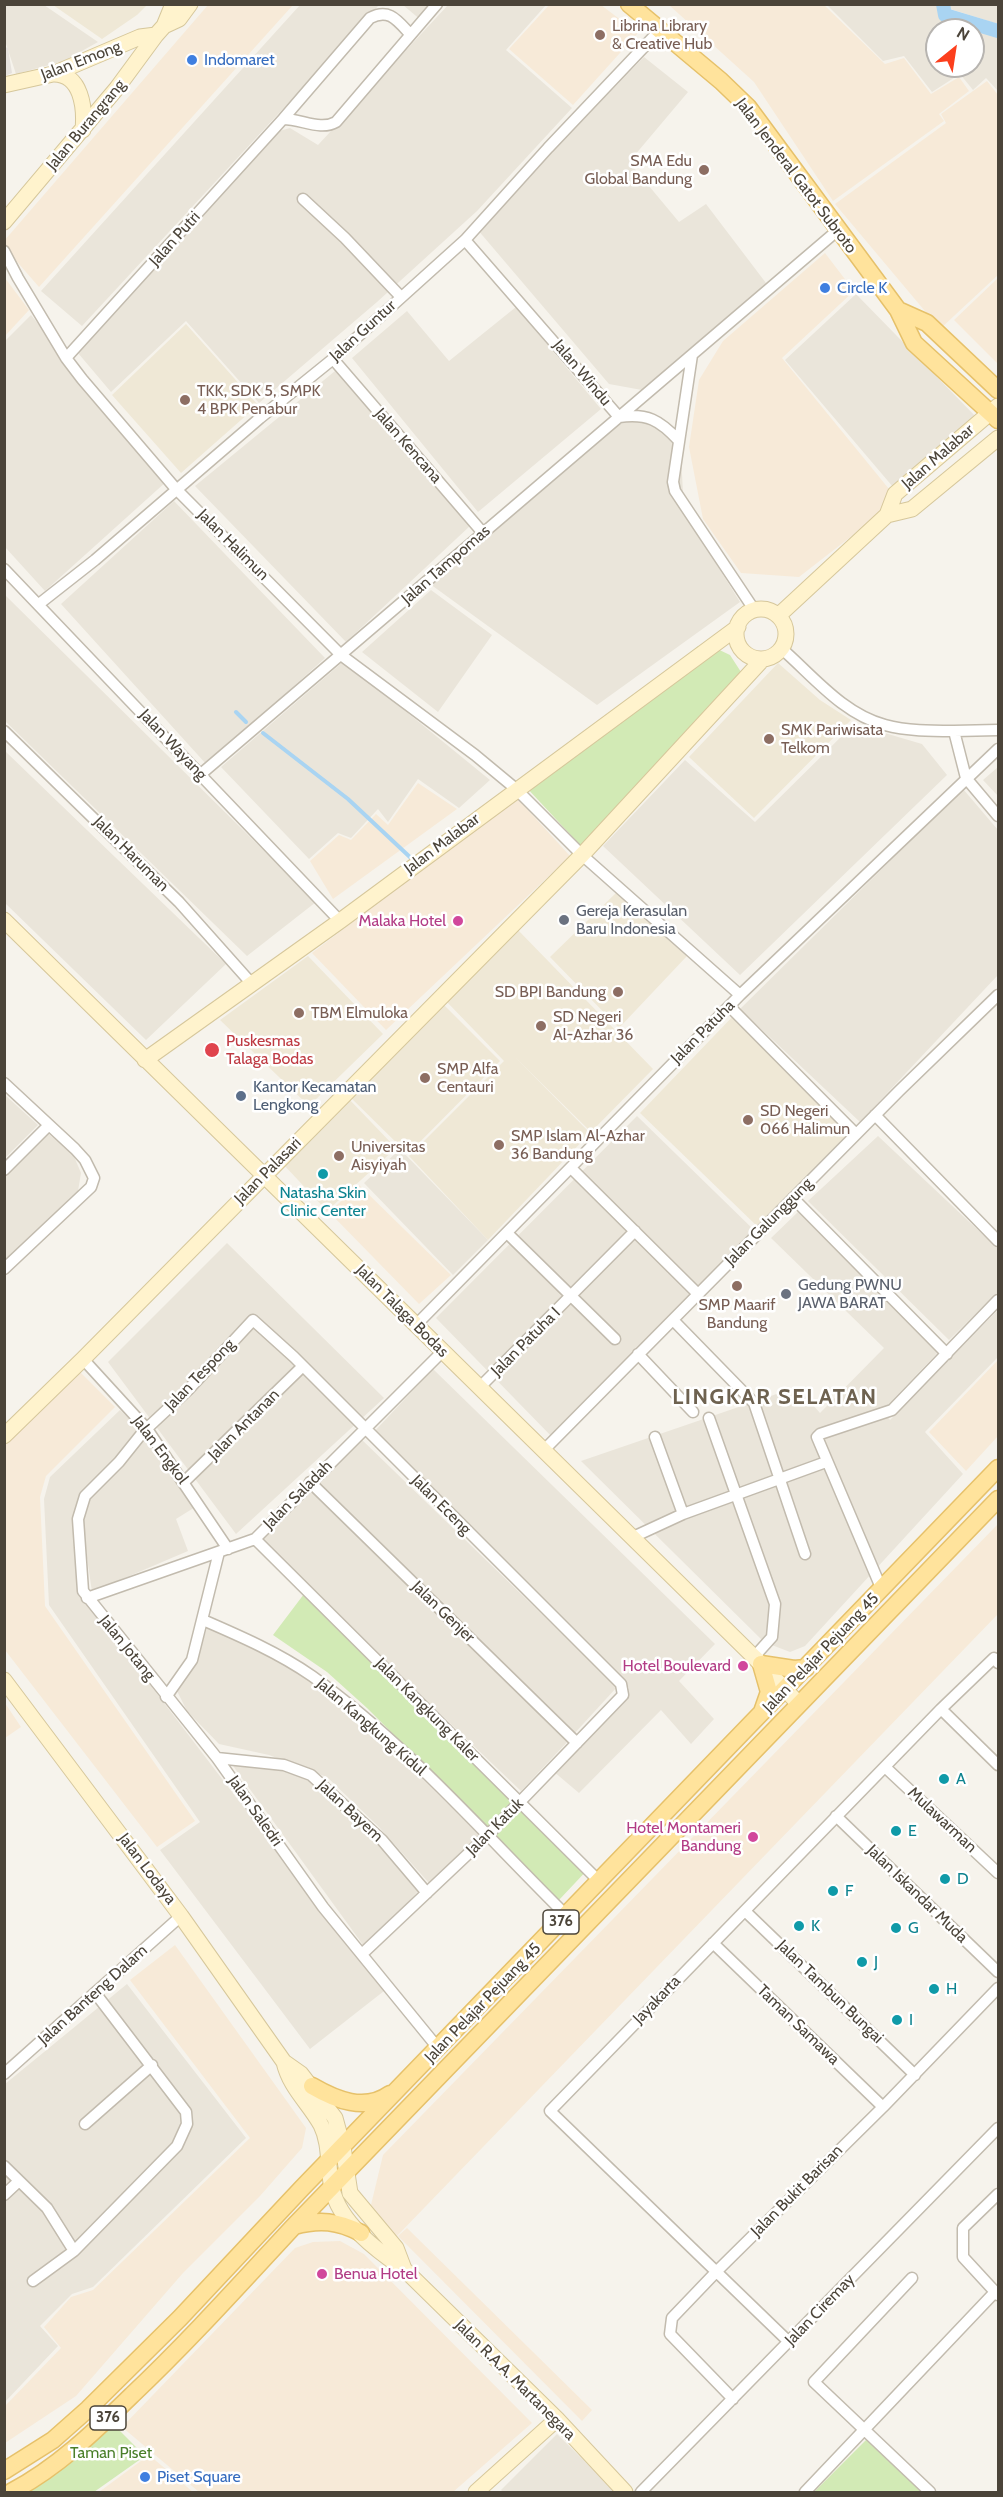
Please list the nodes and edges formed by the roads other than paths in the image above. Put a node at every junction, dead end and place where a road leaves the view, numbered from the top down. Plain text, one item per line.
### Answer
1 (173, 4) edge
2 (190, 4) edge
3 (437, 4) edge
4 (629, 4) edge
5 (660, 30) junction
6 (160, 31) junction
7 (410, 34) junction
8 (52, 74) junction
9 (4, 86) edge
10 (283, 119) junction
11 (83, 130) junction
12 (303, 199) dead end
13 (4, 222) edge
14 (838, 230) junction
15 (465, 240) junction
16 (4, 251) edge
17 (401, 297) junction
18 (898, 310) junction
19 (692, 355) junction
20 (66, 358) junction
21 (333, 359) junction
22 (999, 390) edge
23 (996, 413) edge
24 (619, 417) junction
25 (999, 438) edge
26 (679, 441) junction
27 (177, 489) junction
28 (887, 515) junction
29 (483, 533) junction
30 (4, 569) edge
31 (39, 604) junction
32 (754, 610) junction
33 (778, 616) junction
34 (738, 627) junction
35 (782, 648) junction
36 (340, 655) junction
37 (763, 659) junction
38 (999, 730) edge
39 (4, 731) edge
40 (954, 732) junction
41 (999, 749) edge
42 (201, 774) junction
43 (966, 778) junction
44 (516, 789) junction
45 (999, 816) edge
46 (582, 855) junction
47 (4, 920) edge
48 (340, 921) junction
49 (252, 984) junction
50 (740, 995) junction
51 (999, 995) edge
52 (729, 1006) junction
53 (145, 1060) junction
54 (4, 1083) edge
55 (875, 1115) junction
56 (49, 1125) junction
57 (856, 1134) junction
58 (571, 1168) junction
59 (4, 1170) edge
60 (264, 1176) junction
61 (793, 1198) junction
62 (635, 1231) junction
63 (507, 1233) junction
64 (999, 1241) edge
65 (4, 1269) edge
66 (698, 1294) junction
67 (571, 1296) junction
68 (999, 1300) edge
69 (253, 1320) joint
70 (673, 1320) junction
71 (416, 1325) junction
72 (615, 1339) dead end
73 (443, 1351) junction
74 (638, 1354) junction
75 (947, 1354) junction
76 (83, 1359) junction
77 (303, 1366) junction
78 (479, 1388) junction
79 (693, 1412) dead end
80 (709, 1418) dead end
81 (147, 1429) junction
82 (365, 1429) junction
83 (4, 1436) edge
84 (655, 1437) dead end
85 (543, 1451) junction
86 (826, 1462) junction
87 (999, 1468) edge
88 (778, 1481) junction
89 (184, 1482) junction
90 (310, 1482) junction
91 (736, 1495) junction
92 (999, 1499) edge
93 (683, 1514) junction
94 (631, 1538) junction
95 (255, 1539) junction
96 (224, 1550) junction
97 (805, 1554) dead end
98 (882, 1590) junction
99 (87, 1598) junction
100 (203, 1620) junction
101 (758, 1661) junction
102 (999, 1663) edge
103 (806, 1668) junction
104 (4, 1680) edge
105 (785, 1691) junction
106 (623, 1695) joint
107 (166, 1697) junction
108 (799, 1704) junction
109 (941, 1709) junction
110 (759, 1718) junction
111 (577, 1743) junction
112 (218, 1758) junction
113 (999, 1765) edge
114 (885, 1767) junction
115 (519, 1803) junction
116 (836, 1816) junction
117 (487, 1836) junction
118 (999, 1873) edge
119 (600, 1882) junction
120 (427, 1893) junction
121 (745, 1911) junction
122 (181, 1916) junction
123 (567, 1916) junction
124 (713, 1943) junction
125 (362, 1954) junction
126 (999, 1972) edge
127 (999, 1988) edge
128 (96, 1994) junction
129 (438, 2048) junction
130 (284, 2062) junction
131 (152, 2065) junction
132 (4, 2074) edge
133 (915, 2074) junction
134 (312, 2086) junction
135 (401, 2087) junction
136 (883, 2108) junction
137 (85, 2124) dead end
138 (999, 2128) edge
139 (343, 2147) junction
140 (329, 2161) junction
141 (4, 2166) edge
142 (345, 2174) junction
143 (19, 2181) junction
144 (332, 2188) junction
145 (999, 2194) edge
146 (4, 2195) edge
147 (294, 2226) junction
148 (361, 2233) junction
149 (74, 2251) junction
150 (404, 2269) junction
151 (717, 2271) junction
152 (912, 2278) dead end
153 (33, 2282) dead end
154 (997, 2293) edge
155 (180, 2318) junction
156 (195, 2333) junction
157 (789, 2342) junction
158 (733, 2399) junction
159 (556, 2419) junction
160 (863, 2430) junction
161 (4, 2471) edge
162 (483, 2490) edge
163 (11, 2493) edge
164 (625, 2493) edge
165 (641, 2493) edge
166 (805, 2493) edge
167 (930, 2493) edge

1 - 6 street, Jalan Burangrang
2 - 6 street, Jalan Burangrang
3 - 7 street
4 - 5 main road, Jalan Jenderal Gatot Subroto
5 - 14 main road, Jalan Jenderal Gatot Subroto
5 - 15 street, Jalan Guntur
6 - 8 street, Jalan Emong
6 - 11 street, Jalan Burangrang
7 - 10 street
7 - 10 street, Jalan Putri
8 - 9 street, Jalan Emong
8 - 11 street
10 - 20 street, Jalan Putri
11 - 13 street, Jalan Burangrang
12 - 17 street
14 - 18 main road, Jalan Jenderal Gatot Subroto
14 - 19 street, Jalan Tampomas
15 - 17 street, Jalan Guntur
15 - 24 street, Jalan Windu
16 - 20 street, Jalan Halimun
17 - 21 street, Jalan Guntur
18 - 22 main road, Jalan Jenderal Gatot Subroto
18 - 23 main road, Jalan Jenderal Gatot Subroto
19 - 24 street, Jalan Tampomas
19 - 26 street
20 - 27 street, Jalan Halimun
21 - 27 street, Jalan Guntur
21 - 29 street, Jalan Kencana
23 - 28 street, Jalan Malabar
24 - 26 street, Jalan Windu
24 - 29 street, Jalan Tampomas
25 - 28 street, Jalan Malabar
26 - 32 street
27 - 31 street, Jalan Guntur
27 - 36 street, Jalan Halimun
28 - 33 street, Jalan Malabar
29 - 36 street, Jalan Tampomas
30 - 31 street, Jalan Wayang
31 - 42 street, Jalan Wayang
32 - 33 street
32 - 34 street
33 - 35 street
34 - 37 street
34 - 44 street, Jalan Malabar
35 - 37 street
35 - 40 street
36 - 42 street, Jalan Tampomas
36 - 44 street, Jalan Halimun
37 - 46 street
38 - 40 street
39 - 49 street, Jalan Haruman
40 - 43 street
41 - 43 street, Jalan Patuha
42 - 48 street, Jalan Wayang
43 - 45 street
43 - 50 street, Jalan Patuha
44 - 46 street, Jalan Halimun
44 - 48 street, Jalan Malabar
46 - 50 street, Jalan Halimun
46 - 60 street, Jalan Palasari
47 - 53 street, Jalan Talaga Bodas
48 - 49 street, Jalan Malabar
49 - 53 street, Jalan Malabar
50 - 52 street, Jalan Patuha
51 - 55 street, Jalan Galunggung
52 - 57 street
52 - 58 street, Jalan Patuha
53 - 60 street, Jalan Talaga Bodas
54 - 56 street
55 - 57 street, Jalan Galunggung
55 - 64 street
56 - 59 street
56 - 65 street
57 - 61 street, Jalan Galunggung
58 - 62 street
58 - 63 street, Jalan Patuha
60 - 71 street, Jalan Talaga Bodas
60 - 76 street, Jalan Palasari
61 - 66 street, Jalan Galunggung
61 - 75 street
62 - 66 street
62 - 67 street, Jalan Patuha I
63 - 67 street, Jalan Patuha I
63 - 71 street, Jalan Patuha
66 - 70 street, Jalan Galunggung
67 - 72 street, Jalan Patuha I
67 - 78 street, Jalan Patuha I
68 - 75 street
69 - 77 street, Jalan Eceng
69 - 81 street, Jalan Tespong
70 - 74 street, Jalan Galunggung
70 - 88 street
71 - 73 street, Jalan Talaga Bodas
73 - 78 street, Jalan Talaga Bodas
73 - 82 street, Jalan Saladah
74 - 79 street
74 - 85 street, Jalan Galunggung
75 - 86 street
76 - 81 street, Jalan Engkol
76 - 83 street, Jalan Palasari
77 - 82 street, Jalan Eceng
77 - 89 street, Jalan Antanan
78 - 85 street, Jalan Talaga Bodas
80 - 91 street
81 - 89 street, Jalan Engkol
81 - 99 street, Jalan Tespong
82 - 90 street, Jalan Saladah
82 - 106 street, Jalan Eceng
84 - 93 street
85 - 94 street, Jalan Talaga Bodas
86 - 88 street
86 - 98 street
87 - 98 main road, Jalan Pelajar Pejuang 45 / 376
88 - 91 street
88 - 97 street
89 - 96 street, Jalan Engkol
90 - 95 street, Jalan Saladah
90 - 111 street, Jalan Genjer
91 - 93 street
91 - 101 street
92 - 108 main road, Jalan Pelajar Pejuang 45 / 376
93 - 94 street
94 - 101 street, Jalan Talaga Bodas
95 - 96 street, Jalan Saladah
95 - 115 street, Jalan Kangkung Kaler
96 - 99 street, Jalan Saladah
96 - 100 street
98 - 103 main road, Jalan Pelajar Pejuang 45 / 376
99 - 107 street, Jalan Jotang
100 - 107 street
100 - 117 street, Jalan Kangkung Kidul
101 - 103 main road
101 - 105 street, Jalan Talaga Bodas
101 - 110 main road
102 - 109 street, Jayakarta
103 - 105 main road, Jalan Pelajar Pejuang 45 / 376
104 - 122 street, Jalan Lodaya
105 - 108 street, Jalan Talaga Bodas
105 - 110 main road, Jalan Pelajar Pejuang 45 / 376
106 - 111 street, Jalan Katuk
107 - 112 street, Jalan Saledri
108 - 142 main road, Jalan Pelajar Pejuang 45 / 376
109 - 113 street
109 - 114 street, Jayakarta
110 - 119 main road, Jalan Pelajar Pejuang 45 / 376
111 - 115 street, Jalan Katuk
112 - 120 street, Jalan Bayem
112 - 125 street, Jalan Saledri
114 - 116 street, Jayakarta
114 - 118 street, Mulawarman
115 - 117 street, Jalan Katuk
115 - 119 street, Jalan Kangkung Kaler
116 - 121 street, Jayakarta
116 - 126 street, Jalan Iskandar Muda
117 - 120 street, Jalan Katuk
117 - 123 street, Jalan Kangkung Kidul
119 - 123 main road, Jalan Pelajar Pejuang 45 / 376
120 - 125 street, Jalan Katuk
121 - 124 street, Jayakarta
121 - 133 street, Jalan Tambun Bungai
122 - 128 street, Jalan Banteng Dalam
122 - 130 street, Jalan Lodaya
123 - 129 main road, Jalan Pelajar Pejuang 45 / 376
124 - 136 street, Taman Samawa
124 - 151 street, Jayakarta
125 - 129 street, Jalan Saledri
127 - 133 street, Jalan Bukit Barisan
128 - 131 street
128 - 132 street, Jalan Banteng Dalam
129 - 135 main road, Jalan Pelajar Pejuang 45 / 376
130 - 134 street, Jalan Lodaya
130 - 140 street, Jalan Lodaya
131 - 137 street
131 - 149 street
133 - 136 street, Jalan Bukit Barisan
134 - 135 main road
134 - 139 street, Jalan Lodaya
135 - 139 main road, Jalan Pelajar Pejuang 45 / 376
136 - 151 street, Jalan Bukit Barisan
138 - 157 street, Jalan Ciremay
139 - 140 main road, Jalan Pelajar Pejuang 45 / 376
139 - 142 street, Jalan R.A.A. Martanegara
140 - 144 street, Jalan R.A.A. Martanegara
140 - 155 main road, Jalan Pelajar Pejuang 45 / 376
141 - 143 street
142 - 144 main road, Jalan Pelajar Pejuang 45 / 376
142 - 150 street, Jalan R.A.A. Martanegara
143 - 146 street
143 - 149 street
144 - 147 main road, Jalan Pelajar Pejuang 45 / 376
144 - 148 street, Jalan R.A.A. Martanegara
145 - 154 street
147 - 148 main road
147 - 156 main road, Jalan Pelajar Pejuang 45 / 376
148 - 150 street, Jalan R.A.A. Martanegara
149 - 153 street
150 - 159 street, Jalan R.A.A. Martanegara
151 - 157 street, Jayakarta
151 - 158 street, Jalan Bukit Barisan
152 - 160 street
154 - 160 street
155 - 156 main road
155 - 161 main road, Jalan Pelajar Pejuang 45 / 376
156 - 163 main road, Jalan Pelajar Pejuang 45 / 376
157 - 158 street, Jalan Ciremay
158 - 165 street, Jalan Ciremay
159 - 162 street
159 - 164 street, Jalan R.A.A. Martanegara
160 - 166 street
160 - 167 street

